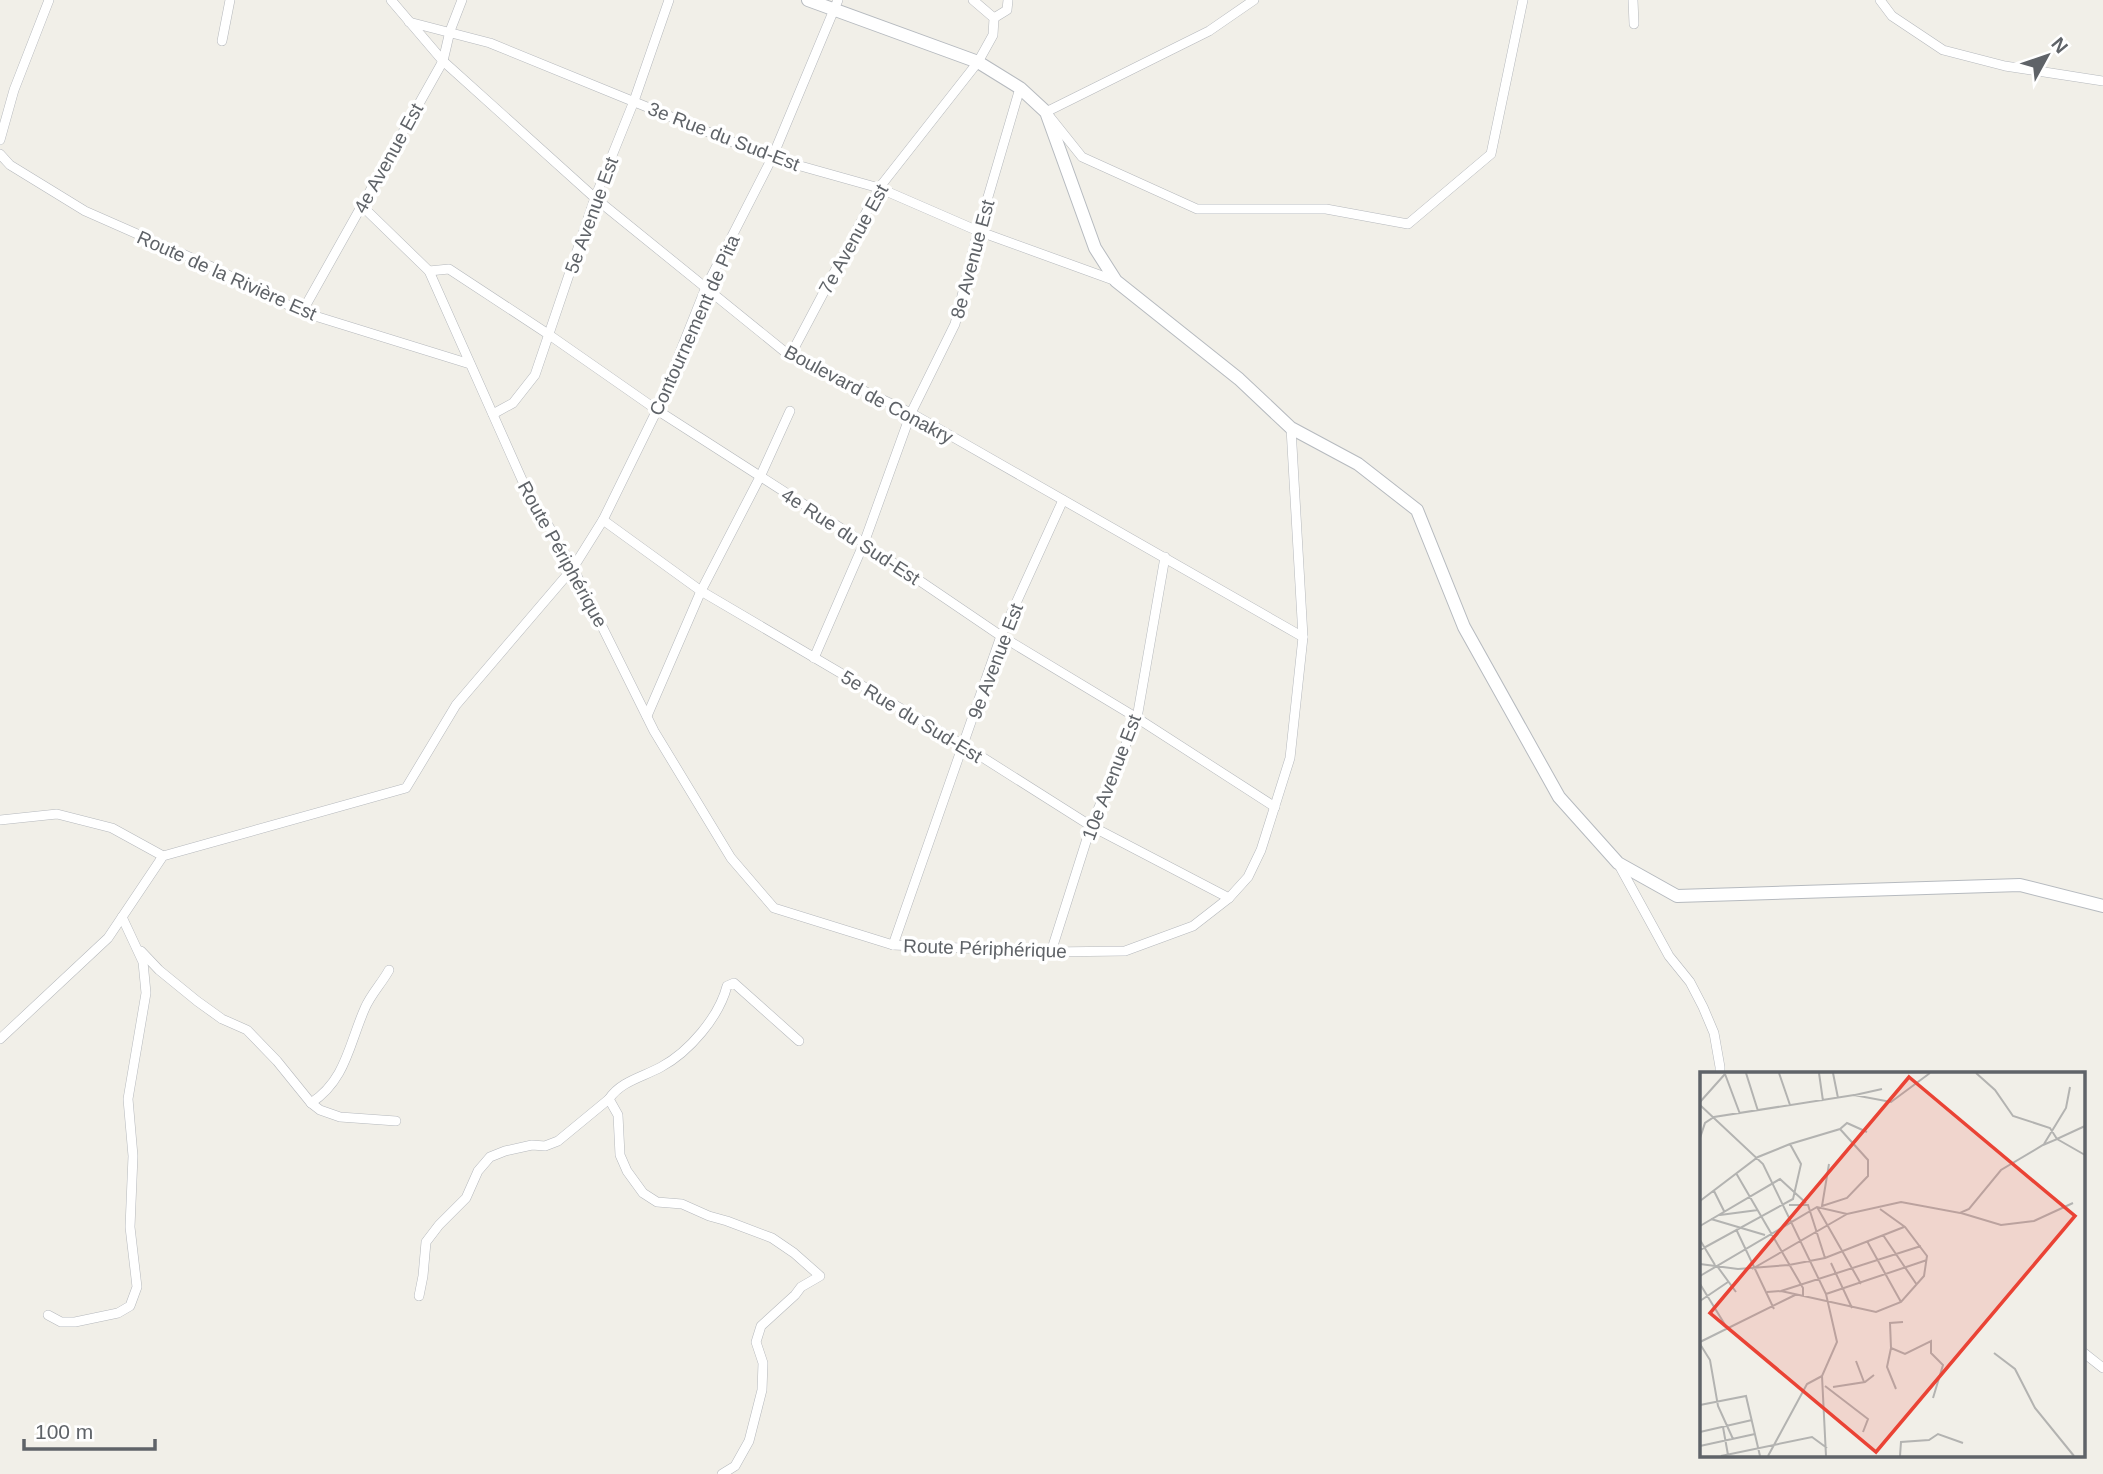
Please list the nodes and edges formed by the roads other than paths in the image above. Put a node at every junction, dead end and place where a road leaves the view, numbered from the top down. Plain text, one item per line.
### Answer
1 (49, 0) edge
2 (230, 0) edge
3 (391, 0) edge
4 (462, 0) edge
5 (669, 0) edge
6 (807, 0) edge
7 (973, 0) edge
8 (1008, 0) edge
9 (1254, 0) edge
10 (1524, 0) edge
11 (1633, 0) edge
12 (1881, 0) edge
13 (836, 5) edge
14 (994, 18) junction
15 (409, 22) junction
16 (1634, 24) dead end
17 (450, 31) junction
18 (222, 41) dead end
19 (443, 61) junction
20 (978, 62) junction
21 (2103, 81) edge
22 (1020, 88) junction
23 (634, 101) junction
24 (1046, 112) junction
25 (0, 140) edge
26 (0, 154) edge
27 (772, 158) junction
28 (879, 188) junction
29 (595, 198) junction
30 (361, 205) junction
31 (978, 231) junction
32 (429, 271) junction
33 (1116, 281) junction
34 (706, 287) junction
35 (302, 312) junction
36 (548, 334) junction
37 (790, 356) junction
38 (470, 364) junction
39 (657, 410) junction
40 (790, 411) dead end
41 (911, 413) junction
42 (492, 414) junction
43 (1291, 428) junction
44 (760, 477) junction
45 (1063, 500) junction
46 (603, 520) junction
47 (864, 543) junction
48 (1165, 557) junction
49 (573, 568) junction
50 (701, 591) junction
51 (1001, 636) junction
52 (1303, 637) junction
53 (814, 658) junction
54 (647, 716) junction
55 (1137, 718) junction
56 (963, 745) junction
57 (1275, 807) junction
58 (0, 820) edge
59 (1091, 826) junction
60 (163, 856) junction
61 (1618, 863) junction
62 (1228, 898) junction
63 (2103, 906) edge
64 (122, 917) junction
65 (132, 938) junction
66 (893, 945) junction
67 (1051, 953) junction
68 (390, 971) dead end
69 (0, 1039) edge
70 (799, 1041) dead end
71 (1720, 1072) edge
72 (609, 1099) junction
73 (311, 1103) junction
74 (396, 1121) dead end
75 (419, 1296) dead end
76 (48, 1315) dead end
77 (2086, 1355) edge
78 (2103, 1368) edge
79 (722, 1474) edge

1 - 25 street
2 - 18 street
3 - 15 street, Boulevard de Conakry
4 - 17 street, 4e Avenue Est
5 - 23 street, 5e Avenue Est
6 - 13 street
7 - 14 street
8 - 14 street
9 - 24 street
10 - 24 street
11 - 16 street
12 - 21 street
13 - 20 street
13 - 27 street, Contournement de Pita
14 - 20 street, 7e Avenue Est
15 - 17 street, 3e Rue du Sud-Est
15 - 19 street, Boulevard de Conakry
17 - 19 street, 4e Avenue Est
17 - 23 street, 3e Rue du Sud-Est
19 - 29 street, Boulevard de Conakry
19 - 30 street, 4e Avenue Est
20 - 22 street
20 - 28 street, 7e Avenue Est
22 - 24 street
22 - 31 street, 8e Avenue Est
23 - 27 street, 3e Rue du Sud-Est
23 - 29 street, 5e Avenue Est
24 - 33 street
26 - 35 street, Route de la Rivière Est
27 - 28 street, 3e Rue du Sud-Est
27 - 34 street, Contournement de Pita
28 - 31 street, 3e Rue du Sud-Est
28 - 37 street, 7e Avenue Est
29 - 34 street, Boulevard de Conakry
29 - 36 street, 5e Avenue Est
30 - 32 street, Route Périphérique
30 - 35 street, 4e Avenue Est
31 - 33 street, 3e Rue du Sud-Est
31 - 41 street, 8e Avenue Est
32 - 36 street, 4e Rue du Sud-Est
32 - 38 street, Route Périphérique
33 - 43 street
34 - 37 street, Boulevard de Conakry
34 - 39 street, Contournement de Pita
35 - 38 street, Route de la Rivière Est
36 - 39 street, 4e Rue du Sud-Est
36 - 42 street, 5e Avenue Est
37 - 41 street, Boulevard de Conakry
38 - 42 street, Route Périphérique
39 - 44 street, 4e Rue du Sud-Est
39 - 46 street, Contournement de Pita
40 - 44 street
41 - 45 street, Boulevard de Conakry
41 - 47 street, 8e Avenue Est
42 - 49 street, Route Périphérique
43 - 52 street, Route Périphérique
43 - 61 street
44 - 47 street, 4e Rue du Sud-Est
44 - 50 street
45 - 48 street, Boulevard de Conakry
45 - 51 street, 9e Avenue Est
46 - 49 street, Contournement de Pita
46 - 50 street, 5e Rue du Sud-Est
47 - 51 street, 4e Rue du Sud-Est
47 - 53 street, 8e Avenue Est
48 - 52 street, Boulevard de Conakry
48 - 55 street, 10e Avenue Est
49 - 54 street, Route Périphérique
49 - 60 street, Contournement de Pita
50 - 53 street, 5e Rue du Sud-Est
50 - 54 street
51 - 55 street, 4e Rue du Sud-Est
51 - 56 street, 9e Avenue Est
52 - 57 street, Route Périphérique
53 - 56 street, 5e Rue du Sud-Est
54 - 66 street, Route Périphérique
55 - 57 street, 4e Rue du Sud-Est
55 - 59 street, 10e Avenue Est
56 - 59 street, 5e Rue du Sud-Est
56 - 66 street, 9e Avenue Est
57 - 62 street, Route Périphérique
58 - 60 street
59 - 62 street, 5e Rue du Sud-Est
59 - 67 street, 10e Avenue Est
60 - 64 street
61 - 63 street
61 - 71 street
62 - 67 street, Route Périphérique
64 - 65 street
64 - 69 street
65 - 73 street
65 - 76 street
66 - 67 street, Route Périphérique
68 - 73 street
70 - 72 street
72 - 75 street
72 - 79 street
73 - 74 street
77 - 78 street

